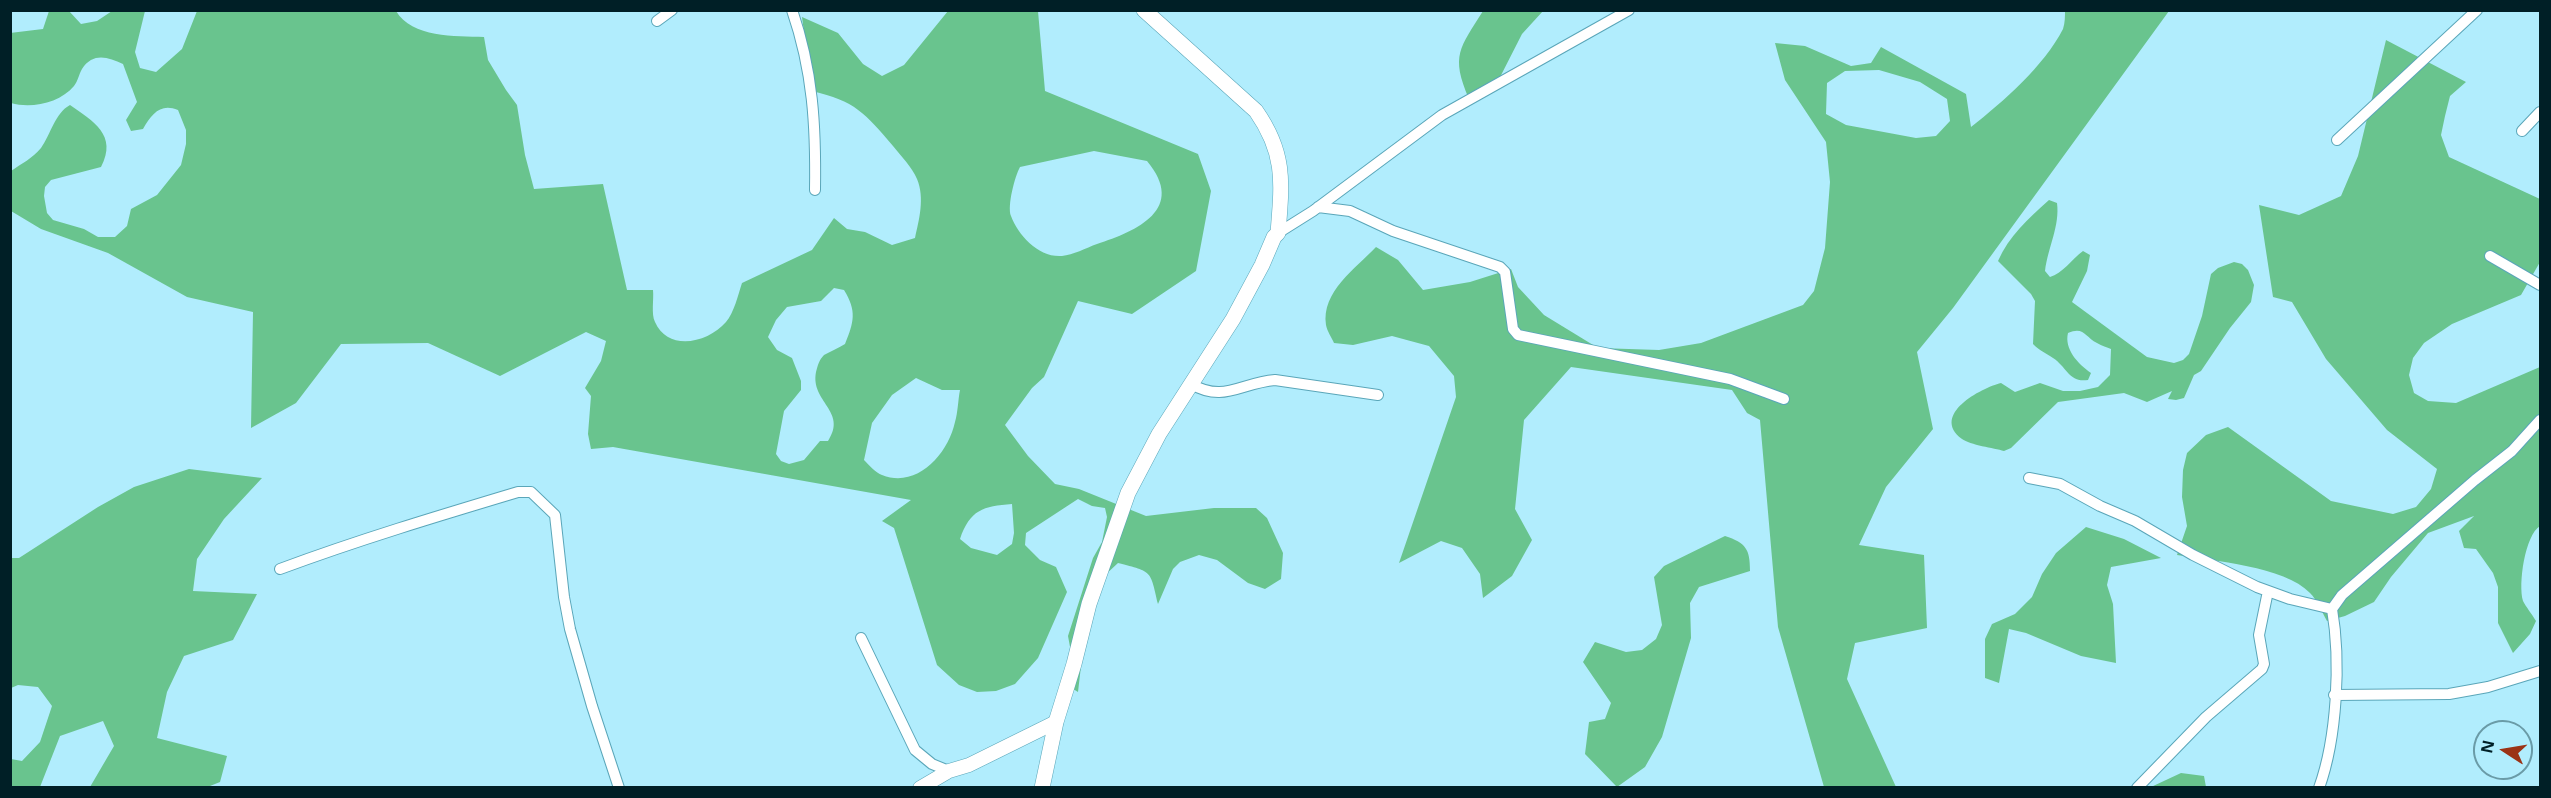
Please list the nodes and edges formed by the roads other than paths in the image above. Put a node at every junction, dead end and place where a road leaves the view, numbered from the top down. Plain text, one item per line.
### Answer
1 (672, 10) edge
2 (792, 10) edge
3 (1144, 10) edge
4 (1629, 10) edge
5 (2477, 10) edge
6 (657, 21) dead end
7 (2541, 112) edge
8 (2522, 131) dead end
9 (2337, 140) dead end
10 (815, 190) dead end
11 (1318, 207) junction
12 (1278, 233) junction
13 (2490, 256) dead end
14 (2541, 285) edge
15 (1191, 384) junction
16 (1378, 395) dead end
17 (1784, 399) dead end
18 (2541, 420) edge
19 (2029, 478) dead end
20 (280, 568) dead end
21 (2268, 591) junction
22 (2332, 609) junction
23 (861, 638) dead end
24 (2541, 670) edge
25 (2334, 695) junction
26 (1056, 722) junction
27 (949, 771) junction
28 (619, 788) edge
29 (920, 788) edge
30 (1042, 788) edge
31 (2137, 788) edge
32 (2319, 788) edge

1 - 6 street
2 - 10 street
3 - 12 main road
4 - 11 street
5 - 9 street
7 - 8 street
11 - 12 street
11 - 17 street
12 - 15 main road
13 - 14 street
15 - 16 street
15 - 26 main road
18 - 22 street
19 - 21 street
20 - 28 street
21 - 22 street
21 - 31 street
22 - 25 street
23 - 27 street
24 - 25 street
25 - 32 street
26 - 27 street
26 - 30 main road
27 - 29 street

